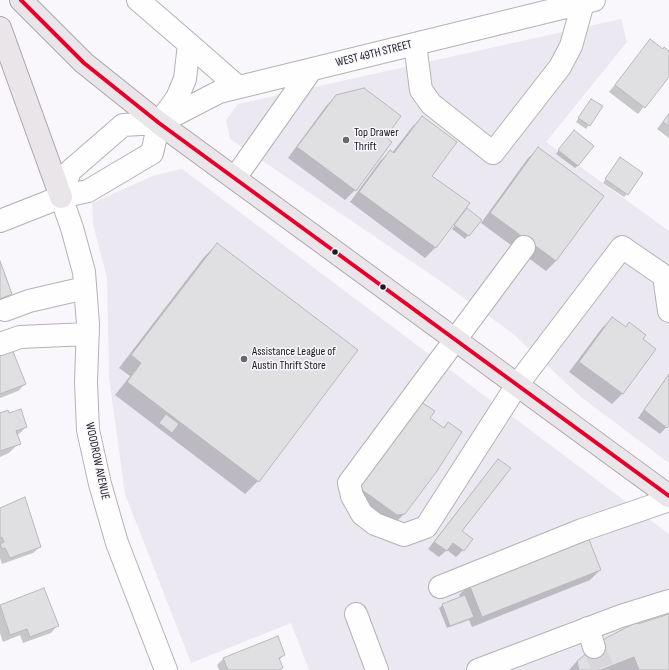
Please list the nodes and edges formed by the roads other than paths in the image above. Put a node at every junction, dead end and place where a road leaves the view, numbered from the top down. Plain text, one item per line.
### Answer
1 (21, 0) edge
2 (138, 0) edge
3 (588, 1) edge
4 (0, 28) edge
5 (189, 44) junction
6 (415, 44) junction
7 (311, 70) junction
8 (238, 87) junction
9 (159, 123) junction
10 (235, 178) junction
11 (61, 197) junction
12 (0, 221) edge
13 (524, 247) dead end
14 (85, 288) junction
15 (5, 310) dead end
16 (668, 311) edge
17 (88, 334) junction
18 (454, 340) junction
19 (0, 344) edge
20 (517, 385) junction
21 (669, 496) edge
22 (669, 500) edge
23 (440, 587) dead end
24 (669, 601) edge
25 (356, 614) dead end
26 (166, 670) edge
27 (377, 670) edge
28 (478, 670) edge

1 - 9 main road
2 - 5 street
3 - 6 street, WEST 49TH STREET
3 - 6 street
4 - 11 main road
5 - 8 street
5 - 9 street
6 - 7 street, WEST 49TH STREET
7 - 8 street, WEST 49TH STREET
7 - 10 street
8 - 9 street, WEST 49TH STREET
9 - 10 main road
9 - 11 street
9 - 11 street, WEST 49TH STREET
10 - 18 main road
11 - 12 street
11 - 14 street, WOODROW AVENUE
13 - 18 street
14 - 15 street
14 - 17 street, WOODROW AVENUE
16 - 20 street
17 - 19 street
17 - 26 street, WOODROW AVENUE
18 - 20 main road
18 - 20 street
20 - 21 main road
22 - 23 street
24 - 28 street
25 - 27 street

